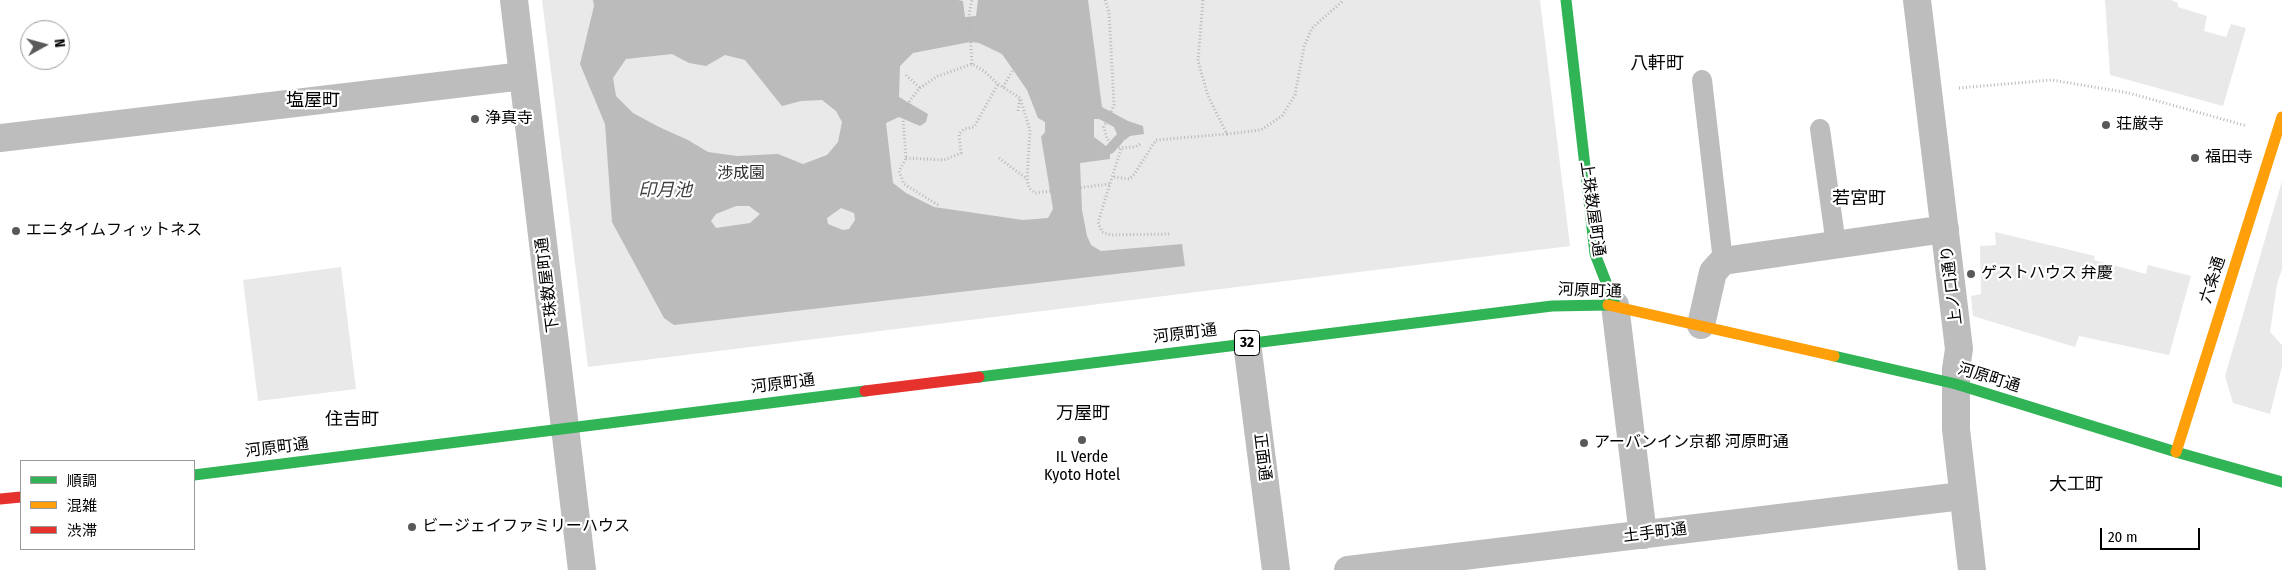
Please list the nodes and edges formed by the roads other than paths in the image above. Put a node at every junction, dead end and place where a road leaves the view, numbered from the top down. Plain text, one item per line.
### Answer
1 (514, 0) edge
2 (1566, 0) edge
3 (1917, 0) edge
4 (523, 76) junction
5 (1702, 80) dead end
6 (1820, 129) dead end
7 (2280, 129) edge
8 (0, 138) edge
9 (1945, 230) junction
10 (1836, 245) junction
11 (1723, 261) junction
12 (1616, 305) junction
13 (1701, 325) junction
14 (1247, 343) junction
15 (1956, 384) junction
16 (565, 427) junction
17 (2176, 452) junction
18 (195, 475) edge
19 (2282, 482) edge
20 (1962, 496) junction
21 (20, 497) edge
22 (0, 499) edge
23 (1642, 535) junction
24 (582, 570) edge
25 (1276, 570) edge
26 (1348, 570) edge
27 (1972, 570) edge

1 - 4 street, 下珠数屋町通
2 - 12 main road, 上珠数屋町通
3 - 9 street, 上ノ口通り
4 - 8 street
4 - 16 street, 下珠数屋町通
5 - 11 lane
6 - 10 lane
7 - 17 main road, 六条通
9 - 10 street
9 - 15 street, 上ノ口通り
10 - 11 street
11 - 13 street
12 - 13 main road, 河原町通 / 32
12 - 14 main road, 河原町通 / 32
12 - 23 street, 上珠数屋町通
13 - 15 main road, 河原町通 / 32
14 - 16 main road, 河原町通 / 32
14 - 25 street, 正面通
15 - 17 main road, 河原町通 / 32
15 - 20 street, 上ノ口通り
16 - 18 main road, 河原町通 / 32
16 - 24 street, 下珠数屋町通
17 - 19 main road, 河原町通 / 32
20 - 23 street, 土手町通
20 - 27 street, 上ノ口通り
21 - 22 main road
23 - 26 street, 土手町通

